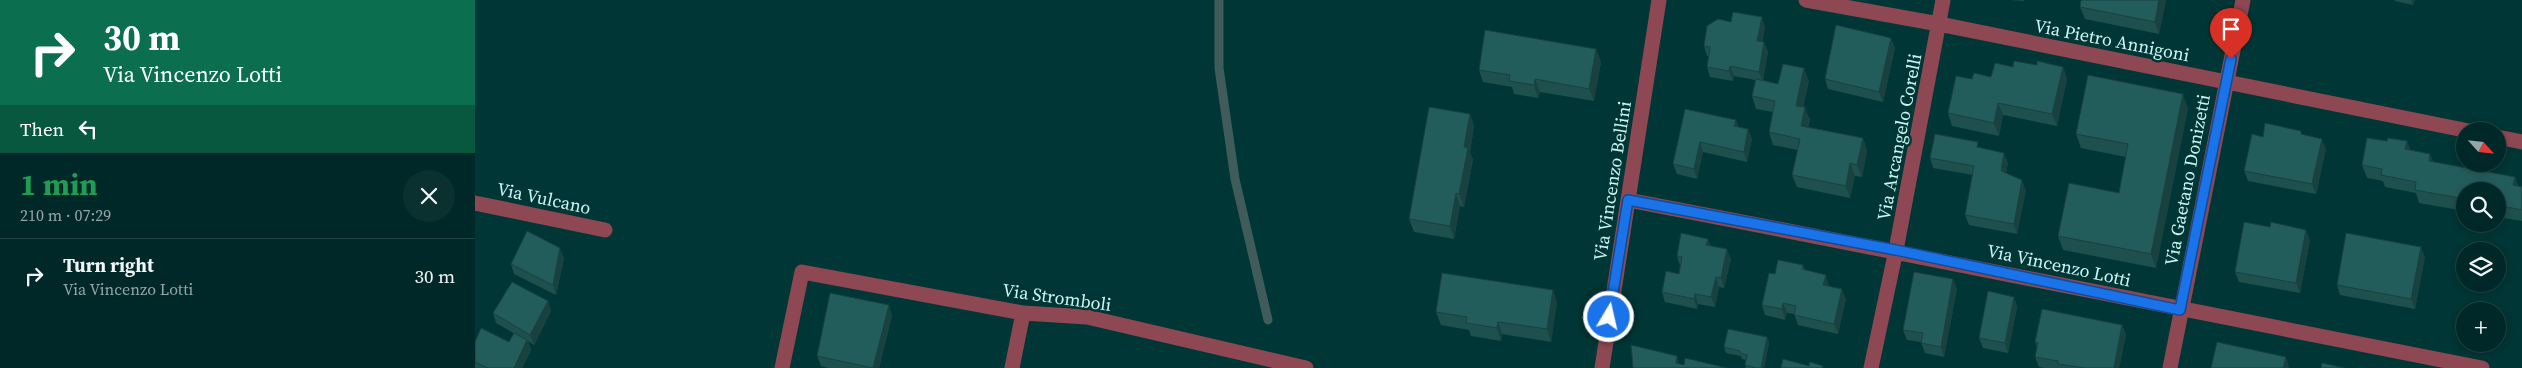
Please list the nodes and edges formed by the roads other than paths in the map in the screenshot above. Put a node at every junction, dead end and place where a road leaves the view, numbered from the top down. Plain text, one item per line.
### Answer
1 (1659, 0) edge
2 (1806, 0) edge
3 (1943, 0) edge
4 (2243, 0) edge
5 (1939, 24) junction
6 (2226, 81) junction
7 (2456, 128) edge
8 (2506, 139) edge
9 (2522, 142) edge
10 (1628, 200) junction
11 (475, 203) edge
12 (605, 230) dead end
13 (1896, 250) junction
14 (2180, 310) junction
15 (1023, 313) junction
16 (1285, 366) edge
17 (783, 368) edge
18 (1012, 368) edge
19 (1306, 368) edge
20 (1603, 368) edge
21 (1871, 368) edge
22 (2170, 368) edge
23 (2482, 368) edge

1 - 10 street, Via Vincenzo Bellini
2 - 5 street, Via Pietro Annigoni
3 - 5 street, Via Arcangelo Corelli
4 - 6 street, Via Gaetano Donizetti
5 - 6 street, Via Pietro Annigoni
5 - 13 street, Via Arcangelo Corelli
6 - 7 street, Via Pietro Annigoni
6 - 14 street, Via Gaetano Donizetti
8 - 9 street
10 - 13 street, Via Vincenzo Lotti
10 - 20 street, Via Vincenzo Bellini
11 - 12 street, Via Vulcano
13 - 14 street, Via Vincenzo Lotti
13 - 21 street, Via Arcangelo Corelli
14 - 22 street, Via Gaetano Donizetti
14 - 23 street, Via Vincenzo Lotti
15 - 16 street, Via Stromboli
15 - 17 street, Via Stromboli
15 - 18 street
16 - 19 street, Via Stromboli

